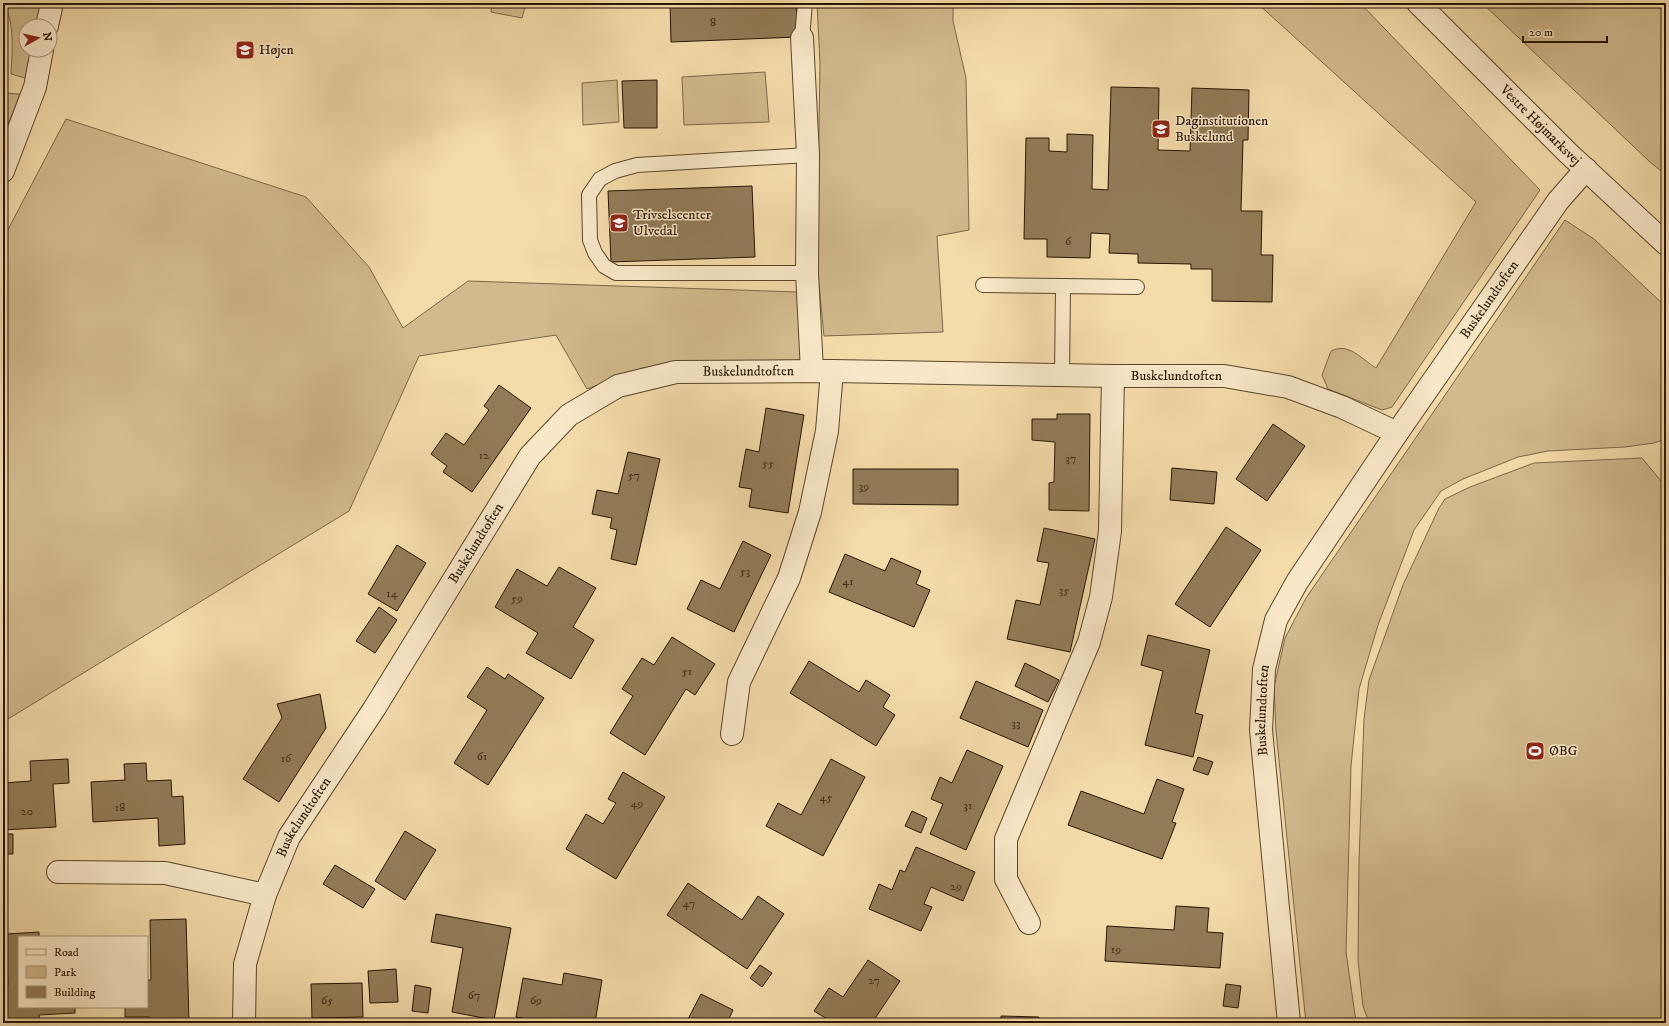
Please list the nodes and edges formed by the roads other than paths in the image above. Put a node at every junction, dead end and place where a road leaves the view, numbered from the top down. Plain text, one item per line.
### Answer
1 (52, 3) edge
2 (805, 3) edge
3 (1418, 3) edge
4 (49, 18) edge
5 (802, 38) joint
6 (40, 58) edge
7 (808, 155) junction
8 (1586, 169) junction
9 (3, 171) edge
10 (1666, 244) edge
11 (807, 273) junction
12 (983, 285) dead end
13 (1063, 286) junction
14 (1137, 288) dead end
15 (822, 371) junction
16 (1062, 375) junction
17 (1112, 376) junction
18 (1397, 434) junction
19 (732, 734) dead end
20 (58, 872) dead end
21 (265, 895) junction
22 (1029, 923) dead end
23 (244, 1023) edge
24 (1289, 1023) edge

1 - 4 street
2 - 5 lane
3 - 8 street, Vestre Højmarksvej
5 - 7 street, Buskelundtoften
6 - 9 street
7 - 11 street, Buskelundtoften
7 - 11 lane
8 - 10 street, Vestre Højmarksvej
8 - 18 street, Buskelundtoften
11 - 15 street, Buskelundtoften
12 - 13 lane
13 - 14 lane
13 - 16 lane
15 - 16 street, Buskelundtoften
15 - 19 street, Buskelundtoften
15 - 21 street, Buskelundtoften
16 - 17 street, Buskelundtoften
17 - 18 street, Buskelundtoften
17 - 22 street, Buskelundtoften
18 - 24 street, Buskelundtoften
20 - 21 street
21 - 23 street, Buskelundtoften

